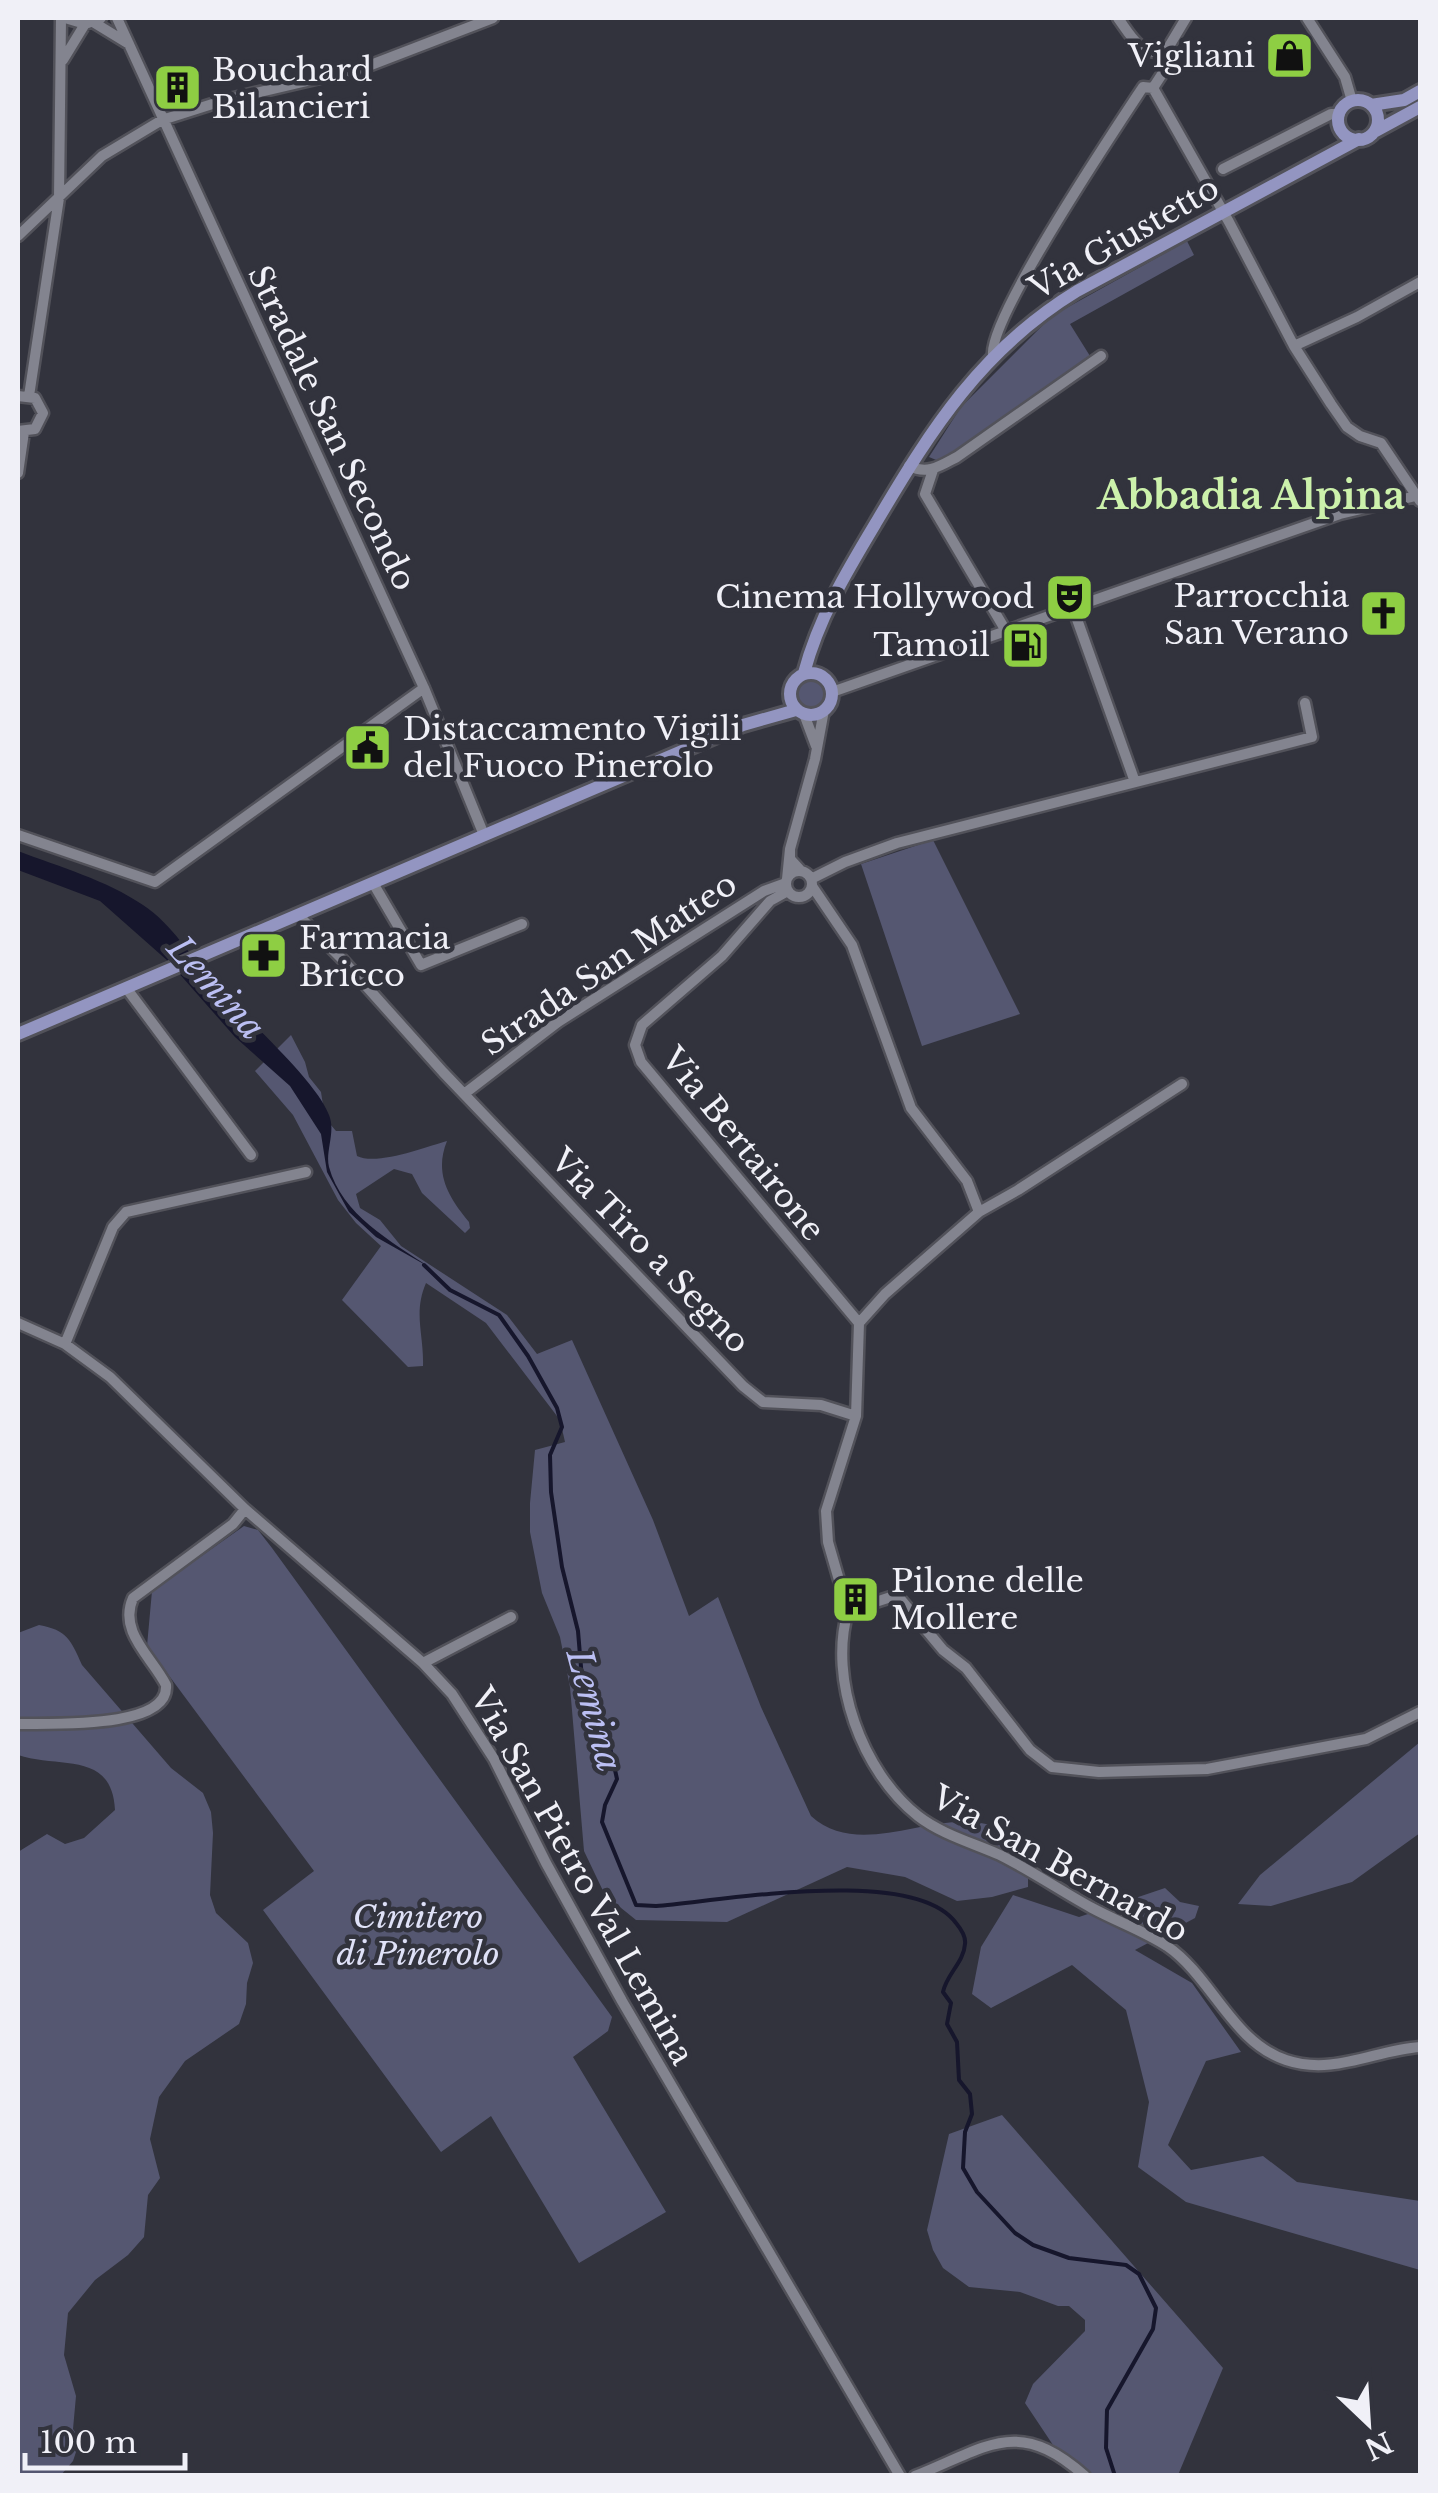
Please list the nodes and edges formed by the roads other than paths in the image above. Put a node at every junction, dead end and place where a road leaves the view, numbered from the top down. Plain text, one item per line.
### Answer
1 (63, 18) edge
2 (117, 18) edge
3 (493, 18) edge
4 (1118, 18) edge
5 (1186, 18) edge
6 (1307, 18) edge
7 (93, 21) edge
8 (130, 44) junction
9 (1165, 53) junction
10 (62, 60) junction
11 (1153, 88) junction
12 (1420, 91) edge
13 (1352, 101) junction
14 (1371, 105) junction
15 (1420, 107) edge
16 (1340, 114) junction
17 (162, 120) junction
18 (1342, 130) junction
19 (1374, 132) junction
20 (1359, 140) junction
21 (1318, 162) junction
22 (1223, 169) dead end
23 (59, 198) junction
24 (1223, 212) junction
25 (18, 236) edge
26 (1420, 282) edge
27 (1294, 346) junction
28 (993, 355) junction
29 (1101, 356) dead end
30 (23, 396) edge
31 (21, 432) edge
32 (909, 466) junction
33 (933, 470) junction
34 (18, 473) edge
35 (1420, 497) edge
36 (1073, 608) junction
37 (1006, 632) junction
38 (811, 673) junction
39 (424, 688) junction
40 (789, 692) junction
41 (832, 692) junction
42 (1305, 704) dead end
43 (824, 710) junction
44 (800, 712) junction
45 (764, 718) junction
46 (817, 748) junction
47 (1135, 782) junction
48 (18, 835) edge
49 (484, 835) junction
50 (790, 849) junction
51 (801, 870) junction
52 (812, 882) junction
53 (373, 883) junction
54 (787, 884) junction
55 (299, 916) junction
56 (522, 924) dead end
57 (128, 989) junction
58 (18, 1031) edge
59 (1182, 1084) dead end
60 (464, 1094) junction
61 (251, 1155) dead end
62 (306, 1172) dead end
63 (978, 1212) junction
64 (18, 1322) edge
65 (859, 1323) junction
66 (66, 1344) junction
67 (856, 1416) junction
68 (245, 1509) junction
69 (848, 1611) junction
70 (511, 1616) dead end
71 (424, 1662) junction
72 (1420, 1712) edge
73 (18, 1724) edge
74 (1420, 2047) edge
75 (900, 2476) edge
76 (915, 2476) edge
77 (1085, 2476) edge

1 - 7 street
1 - 10 street
2 - 8 street, Stradale San Secondo
3 - 17 street
4 - 9 street
5 - 9 street
6 - 13 street
7 - 8 street
7 - 10 street
8 - 17 street, Stradale San Secondo
9 - 11 street
10 - 23 street
11 - 24 street
11 - 28 street
12 - 14 main road
13 - 14 main road
13 - 16 main road
14 - 19 main road
15 - 19 main road
16 - 18 main road
16 - 22 street
17 - 23 street
17 - 39 street, Stradale San Secondo
18 - 20 main road
18 - 21 main road, Via Giustetto
19 - 20 main road
20 - 21 main road, Via Giustetto
21 - 24 main road, Via Giustetto
23 - 25 street
23 - 30 street
24 - 27 street
24 - 28 main road, Via Giustetto
26 - 27 street
27 - 35 street
28 - 32 main road, Via Giustetto
29 - 33 street
30 - 31 street
31 - 34 street
32 - 33 street
32 - 38 main road, Via Giustetto
33 - 37 street
35 - 36 street
36 - 37 street
36 - 47 street
37 - 41 street
38 - 40 main road
38 - 41 main road
39 - 48 street
39 - 49 street, Stradale San Secondo
40 - 44 main road
40 - 45 main road
41 - 43 main road
42 - 47 street
43 - 44 main road
43 - 46 street
44 - 45 main road
44 - 46 street
45 - 49 main road
46 - 50 street
47 - 52 street
49 - 53 main road
50 - 51 street
50 - 54 street
51 - 52 street
51 - 54 street
52 - 54 street
52 - 63 street
53 - 55 main road
53 - 56 street
54 - 60 street, Strada San Matteo
54 - 65 street, Via Bertairone
55 - 57 main road
55 - 60 street, Via Tiro a Segno
57 - 58 main road
57 - 61 street
59 - 63 street
60 - 67 street, Via Tiro a Segno
62 - 66 street
63 - 65 street
64 - 66 street, Via San Pietro Val Lemina
65 - 67 street
66 - 68 street, Via San Pietro Val Lemina
67 - 69 street
68 - 71 street, Via San Pietro Val Lemina
68 - 73 street
69 - 72 street
69 - 74 street, Via San Bernardo
70 - 71 street
71 - 75 street, Via San Pietro Val Lemina
76 - 77 street

